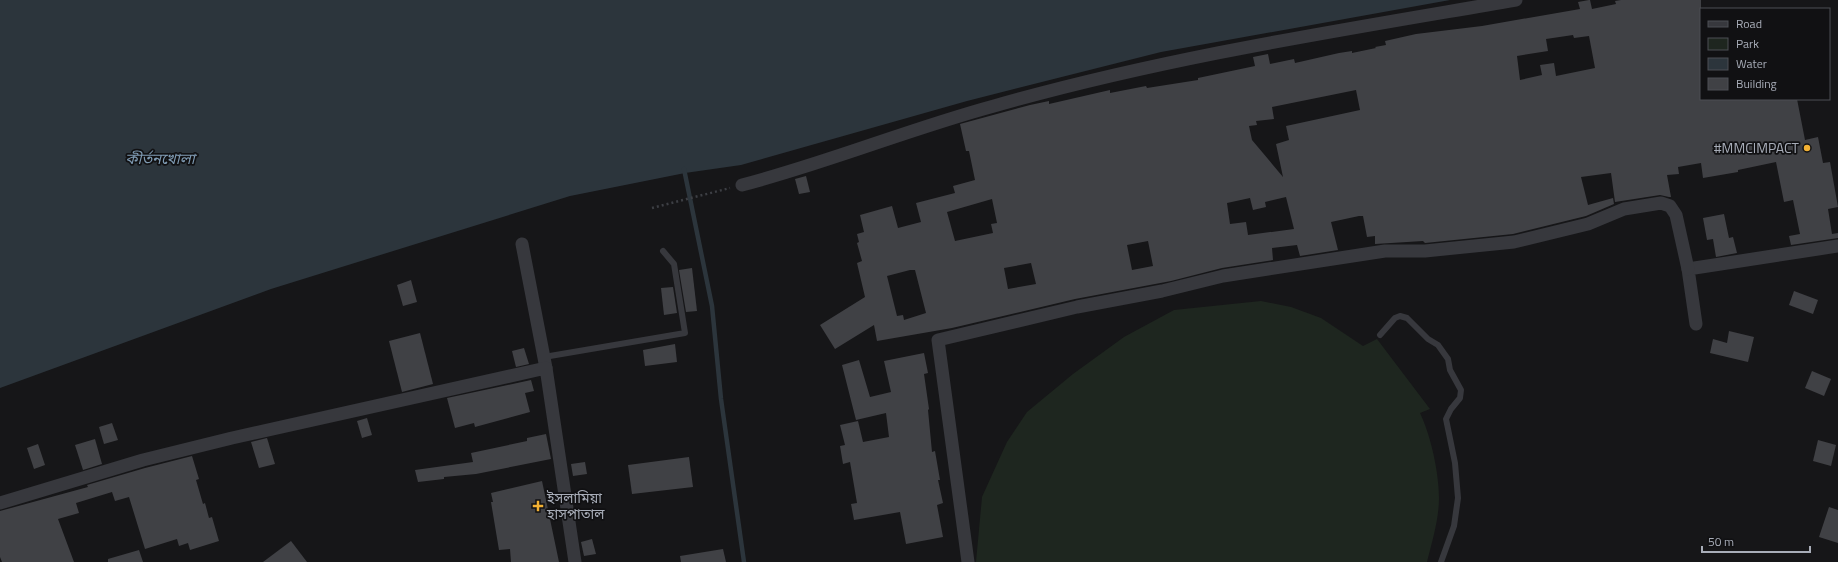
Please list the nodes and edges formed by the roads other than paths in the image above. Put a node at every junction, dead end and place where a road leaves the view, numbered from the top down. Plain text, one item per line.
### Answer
1 (1516, 0) edge
2 (742, 185) road end
3 (522, 244) dead end
4 (1838, 246) edge
5 (663, 251) dead end
6 (1688, 270) junction
7 (1696, 324) dead end
8 (1380, 335) dead end
9 (545, 362) junction
10 (0, 503) edge
11 (575, 562) edge
12 (968, 562) edge
13 (1441, 562) edge

1 - 2 street
3 - 9 street
4 - 6 street
5 - 9 lane
6 - 7 street
6 - 12 street
8 - 13 lane
9 - 10 street
9 - 11 street

